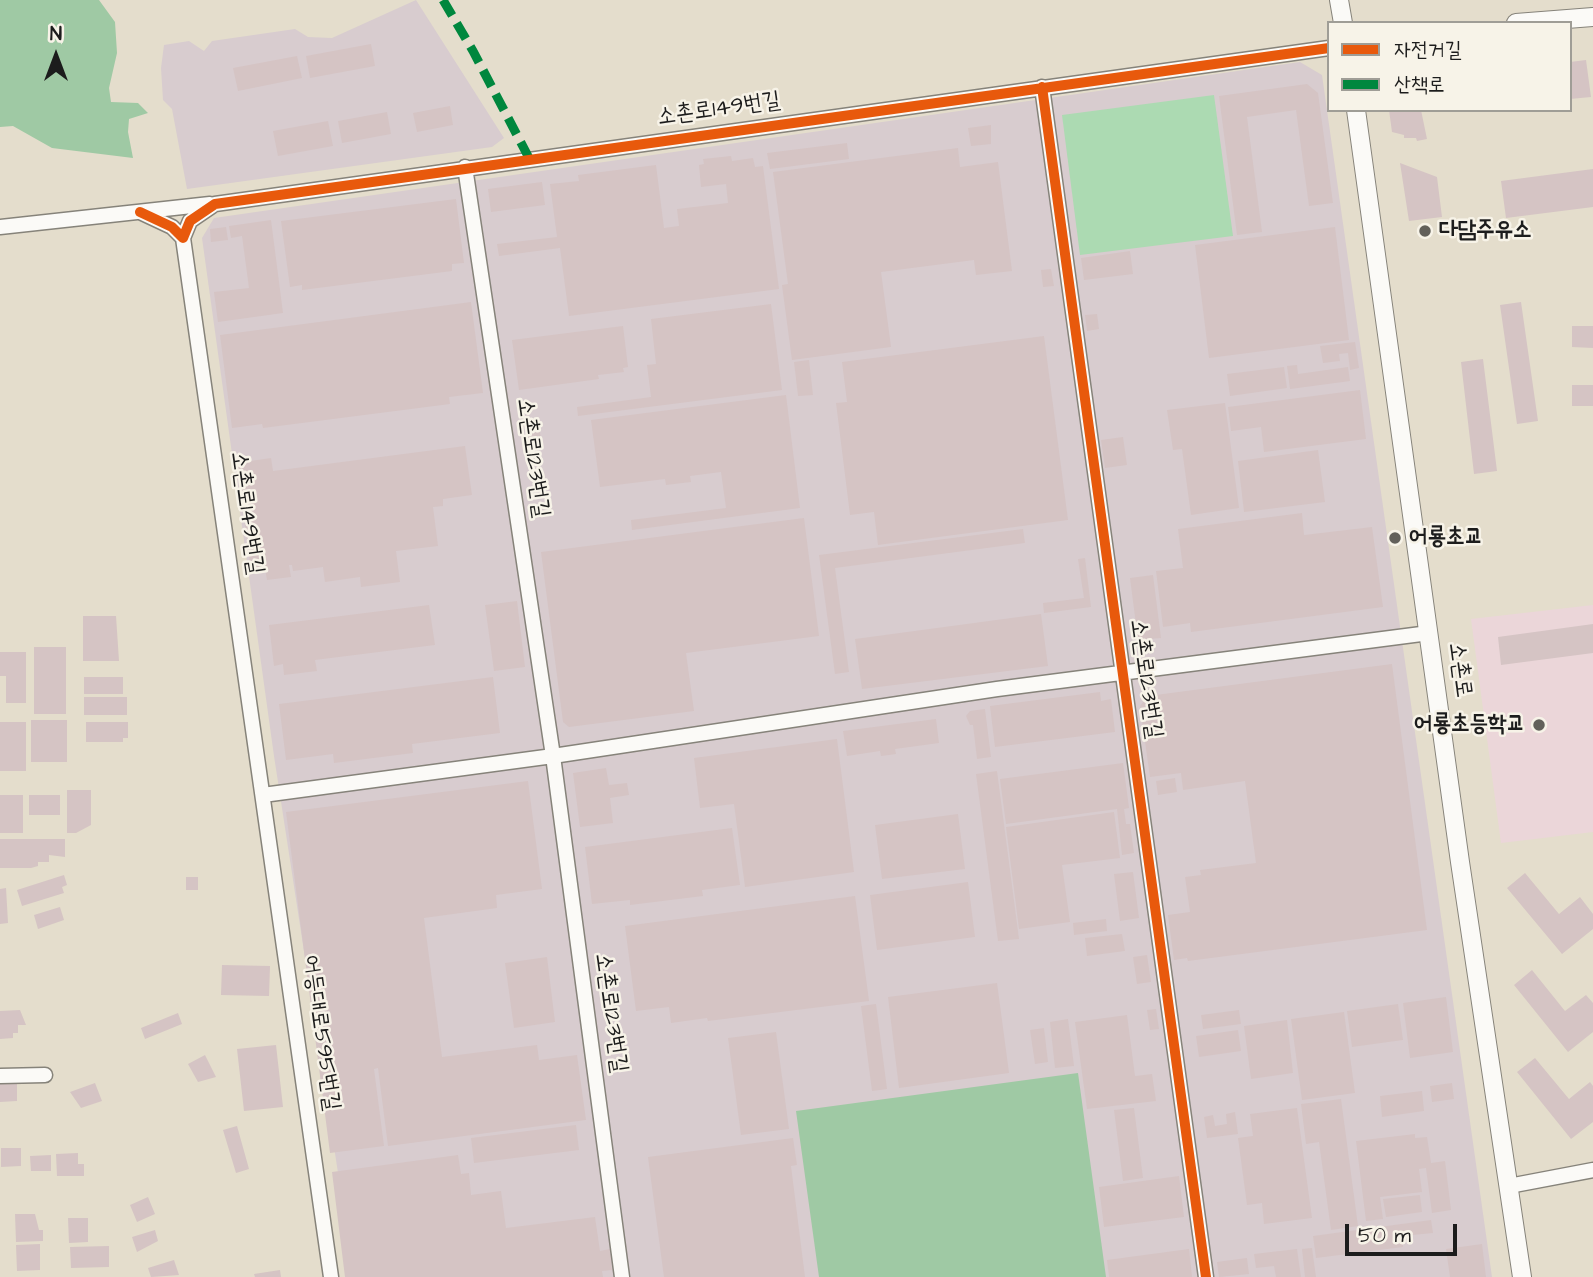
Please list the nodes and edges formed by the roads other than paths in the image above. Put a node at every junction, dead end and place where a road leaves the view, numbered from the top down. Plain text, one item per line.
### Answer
1 (1339, 0) edge
2 (1593, 17) edge
3 (1343, 21) edge
4 (1542, 21) edge
5 (1327, 48) edge
6 (1042, 87) junction
7 (1356, 112) edge
8 (466, 167) junction
9 (215, 204) junction
10 (140, 212) junction
11 (0, 227) edge
12 (183, 238) junction
13 (1429, 633) junction
14 (1123, 671) junction
15 (553, 756) junction
16 (263, 795) junction
17 (45, 1075) dead end
18 (0, 1076) edge
19 (1593, 1170) edge
20 (1509, 1186) junction
21 (331, 1277) edge
22 (622, 1277) edge
23 (1206, 1277) edge
24 (1522, 1277) edge

1 - 3 street
2 - 4 street
5 - 6 street, 소촌로149번길
6 - 8 street, 소촌로149번길
6 - 14 street, 소촌로123번길
7 - 13 street, 소촌로
8 - 9 street, 소촌로149번길
8 - 15 street, 소촌로123번길
9 - 10 street, 소촌로149번길
9 - 12 street
10 - 11 street, 소촌로149번길
10 - 12 street
12 - 16 street, 소촌로149번길
13 - 14 street, 소촌로123번길
13 - 20 street, 소촌로
14 - 15 street, 소촌로123번길
14 - 23 street, 소촌로123번길
15 - 16 street, 소촌로123번길
15 - 22 street, 소촌로123번길
16 - 21 street, 어등대로595번길
17 - 18 street
19 - 20 street
20 - 24 street, 소촌로

